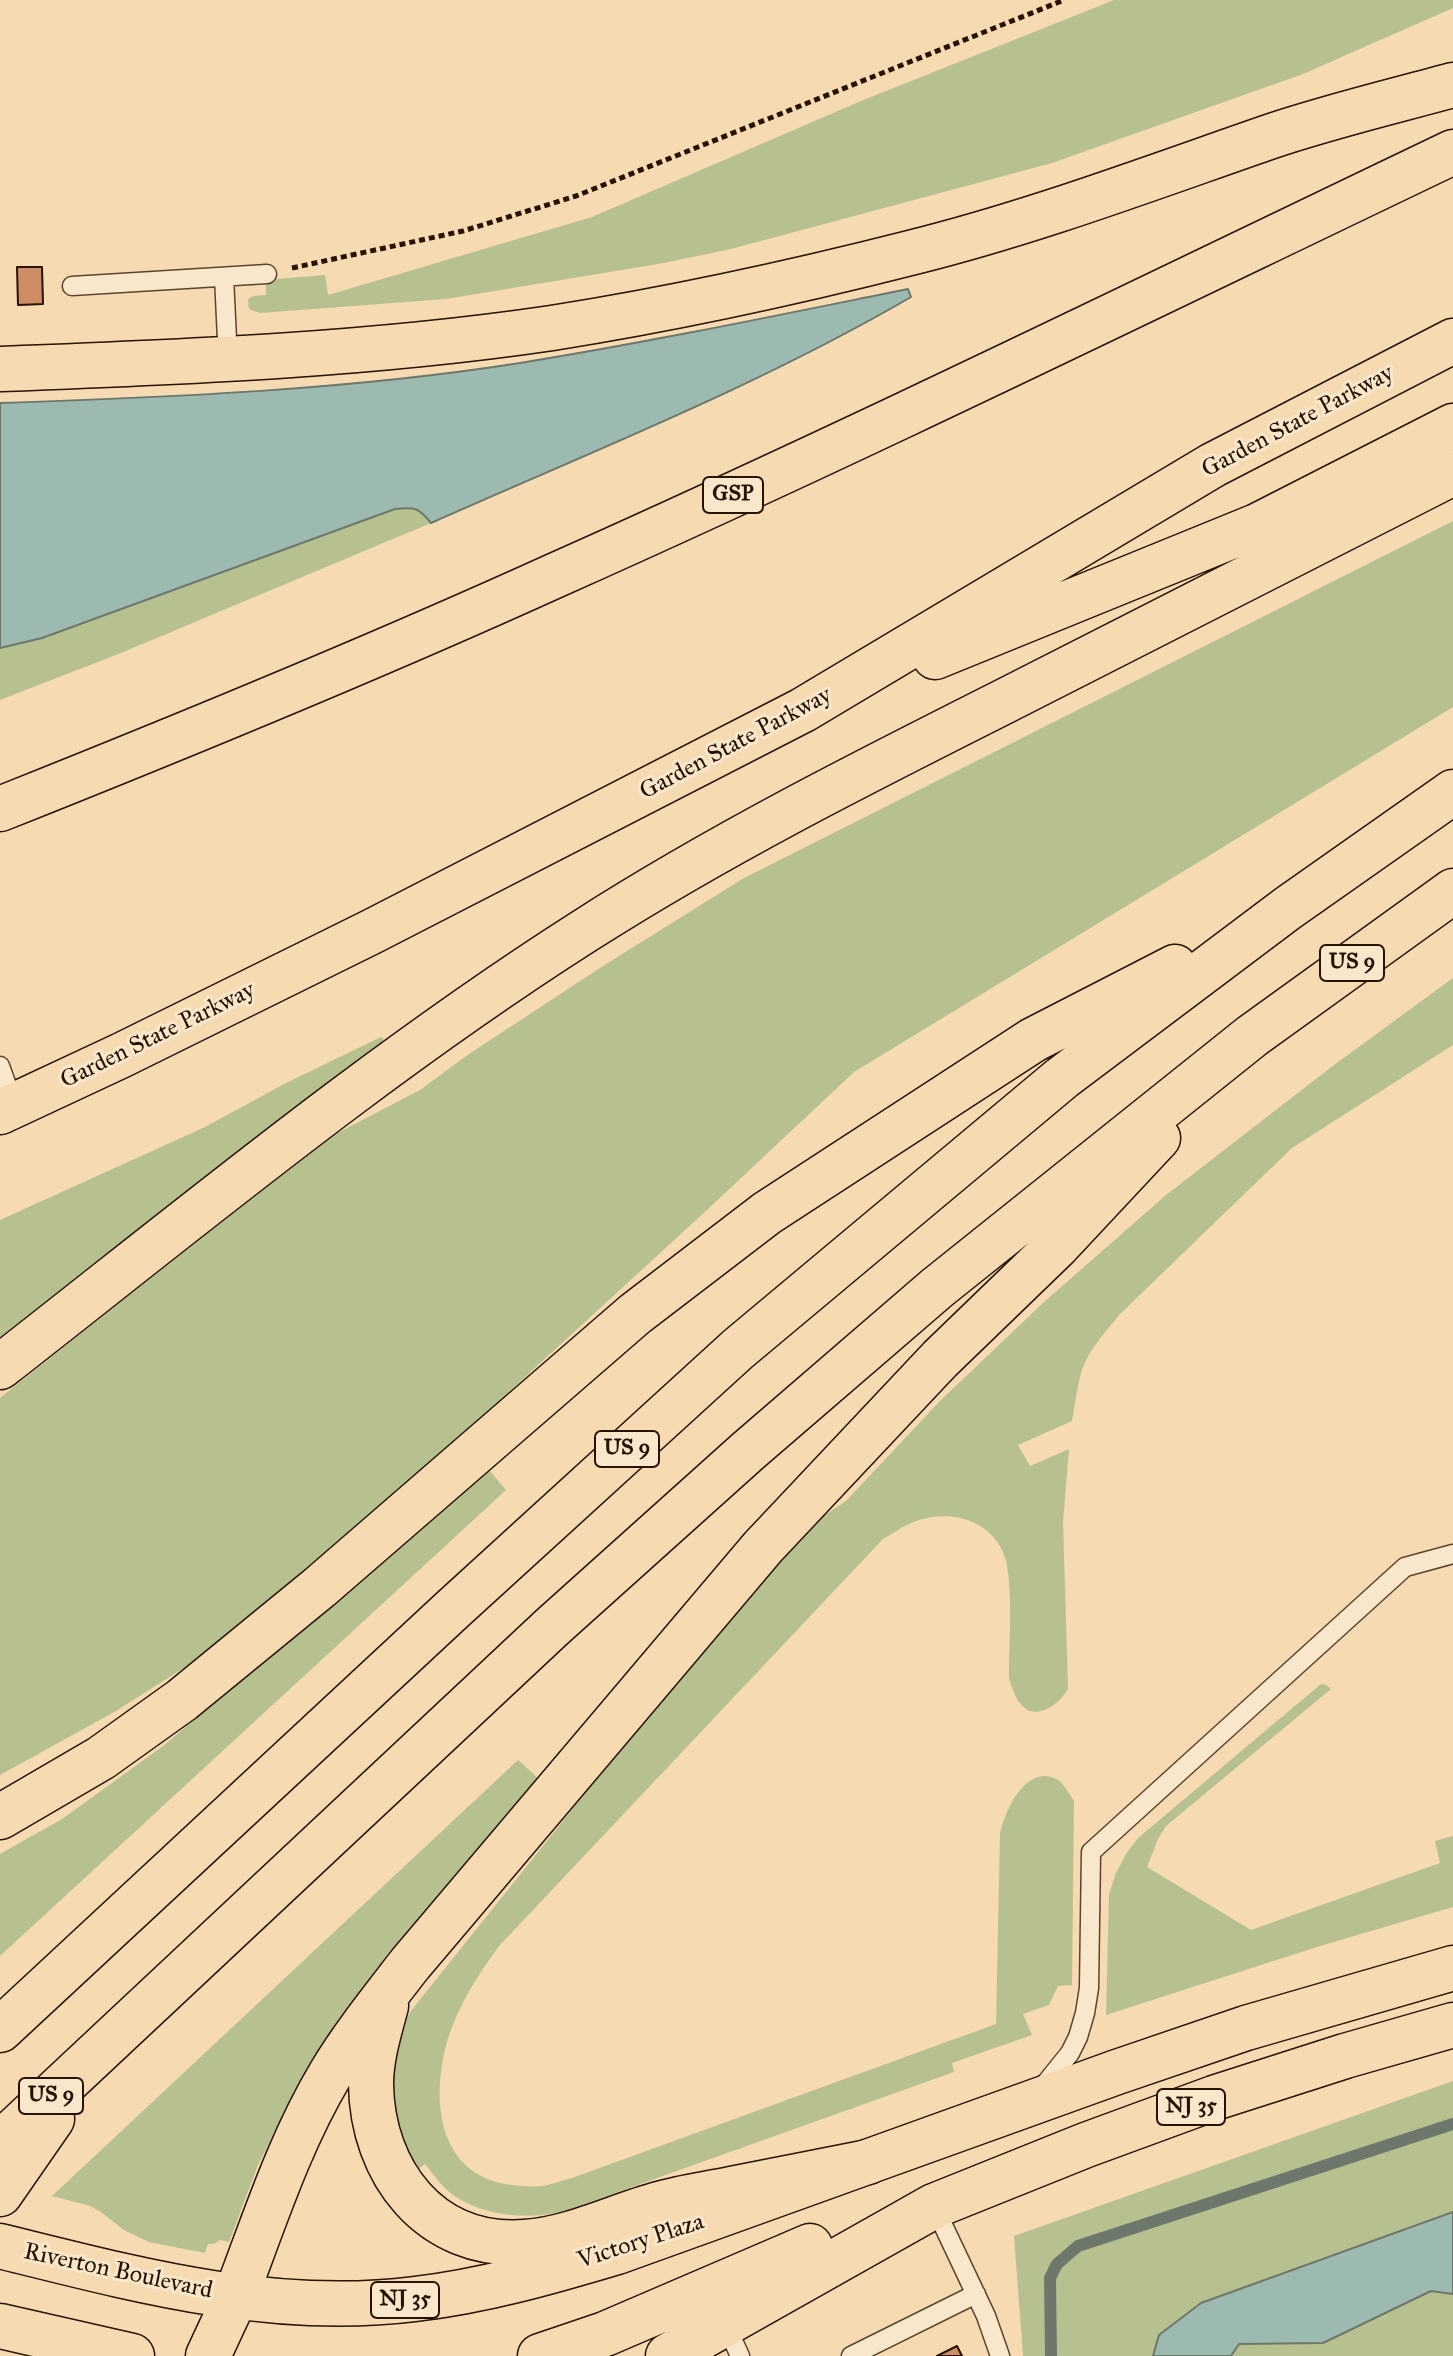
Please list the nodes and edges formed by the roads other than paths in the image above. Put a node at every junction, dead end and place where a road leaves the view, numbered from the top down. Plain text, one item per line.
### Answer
1 (1453, 85) edge
2 (1453, 152) edge
3 (267, 274) road end
4 (224, 277) junction
5 (72, 286) dead end
6 (1453, 341) edge
7 (228, 360) junction
8 (0, 369) edge
9 (1453, 426) edge
10 (1453, 473) edge
11 (803, 710) junction
12 (1453, 792) edge
13 (0, 809) edge
14 (1453, 891) edge
15 (1288, 908) junction
16 (1252, 1036) junction
17 (5, 1095) edge
18 (0, 1367) edge
19 (1453, 1554) edge
20 (0, 1817) edge
21 (1453, 1968) edge
22 (390, 1989) junction
23 (1453, 2025) edge
24 (0, 2030) edge
25 (102, 2048) junction
26 (1031, 2103) junction
27 (0, 2144) edge
28 (868, 2162) junction
29 (0, 2194) edge
30 (934, 2206) junction
31 (0, 2246) edge
32 (976, 2294) junction
33 (235, 2298) junction
34 (0, 2326) edge
35 (732, 2340) edge
36 (132, 2356) edge
37 (208, 2356) edge
38 (540, 2356) edge
39 (668, 2356) edge
40 (851, 2356) edge
41 (1000, 2356) edge

1 - 7 main road
2 - 13 main road, GSP
3 - 4 lane
4 - 5 lane
4 - 7 lane
6 - 11 main road, Garden State Parkway
7 - 8 main road
9 - 11 main road
10 - 18 main road
11 - 17 main road, Garden State Parkway
12 - 15 main road, US 9
14 - 16 main road, US 9
15 - 20 main road
15 - 24 main road, US 9
16 - 22 main road
16 - 25 main road, US 9
19 - 26 lane
21 - 26 main road, NJ 35
22 - 28 main road
22 - 33 main road
23 - 30 main road, NJ 35
25 - 27 main road, US 9
25 - 29 main road
26 - 28 main road, Victory Plaza / NJ 35
28 - 33 main road, Victory Plaza / NJ 35
30 - 32 lane
30 - 35 main road, NJ 35
30 - 38 main road
31 - 33 main road, Riverton Boulevard / NJ 35
32 - 40 lane
32 - 41 lane
33 - 37 main road
34 - 36 main road
35 - 39 main road, NJ 35

